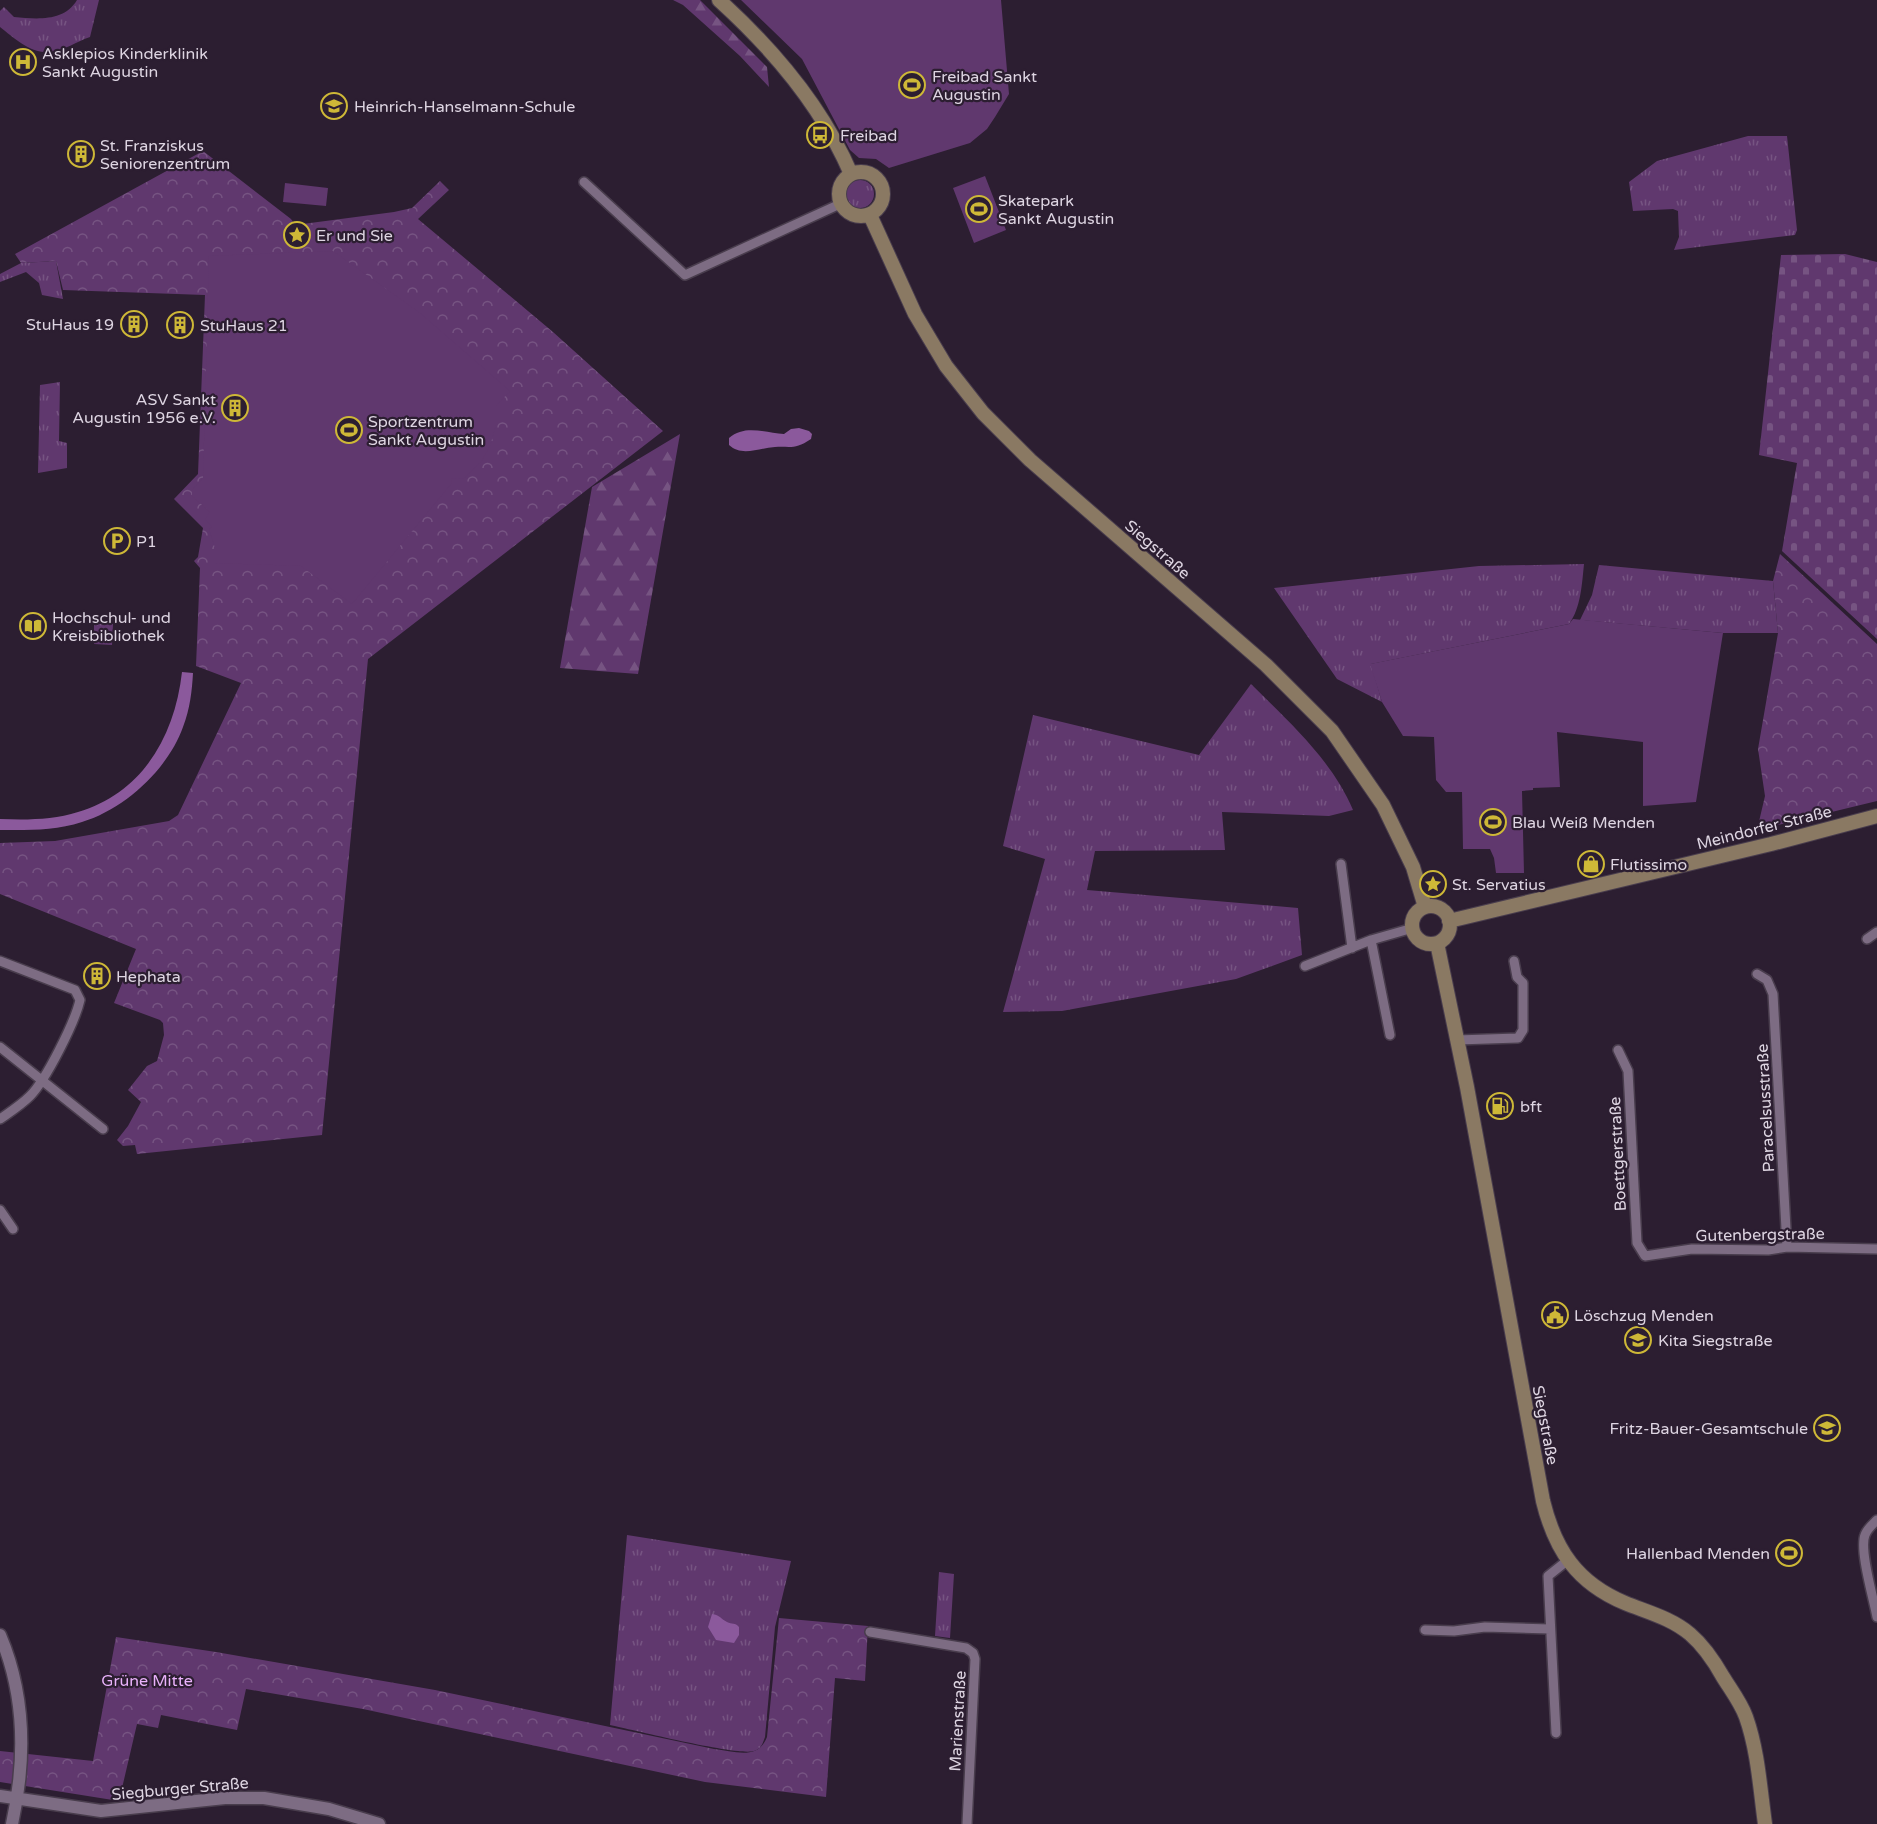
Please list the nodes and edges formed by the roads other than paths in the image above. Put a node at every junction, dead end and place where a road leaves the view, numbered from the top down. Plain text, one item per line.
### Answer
1 (719, 0) edge
2 (851, 174) junction
3 (584, 182) dead end
4 (840, 204) junction
5 (870, 214) junction
6 (1877, 816) edge
7 (1341, 864) dead end
8 (1425, 907) junction
9 (1449, 921) junction
10 (1413, 928) junction
11 (1877, 932) edge
12 (1867, 939) dead end
13 (1371, 940) junction
14 (1437, 943) junction
15 (1352, 948) junction
16 (0, 961) edge
17 (1514, 961) dead end
18 (1305, 966) dead end
19 (1757, 974) dead end
20 (1390, 1035) dead end
21 (1457, 1040) junction
22 (0, 1047) edge
23 (1618, 1050) dead end
24 (42, 1081) junction
25 (0, 1119) edge
26 (103, 1129) dead end
27 (0, 1210) edge
28 (13, 1228) dead end
29 (1787, 1247) junction
30 (1877, 1249) edge
31 (1645, 1256) joint
32 (1877, 1520) edge
33 (1568, 1560) junction
34 (1877, 1617) edge
35 (1550, 1629) junction
36 (1425, 1630) dead end
37 (870, 1632) dead end
38 (0, 1635) edge
39 (1556, 1733) dead end
40 (0, 1796) edge
41 (17, 1799) junction
42 (12, 1824) edge
43 (379, 1824) edge
44 (967, 1824) edge
45 (1765, 1824) edge

1 - 2 main road
2 - 4 main road
2 - 5 main road
3 - 4 street
4 - 5 main road
5 - 8 main road, Siegstraße
6 - 9 main road, Meindorfer Straße
7 - 15 street
8 - 9 main road
8 - 10 main road
9 - 14 main road
10 - 13 street
10 - 14 main road
11 - 12 street
13 - 15 street
13 - 20 street
14 - 21 main road, Siegstraße
15 - 18 street
16 - 24 street
17 - 21 street
19 - 29 street, Paracelsusstraße
21 - 33 main road, Siegstraße
22 - 24 street
23 - 31 street, Boettgerstraße
24 - 25 street
24 - 26 street
27 - 28 street
29 - 30 street, Gutenbergstraße
29 - 31 street, Gutenbergstraße
32 - 34 street
33 - 35 street
33 - 45 main road, Siegstraße
35 - 36 street
35 - 39 street
37 - 44 street, Marienstraße
38 - 41 street
40 - 41 street, Siegburger Straße
41 - 42 street
41 - 43 street, Siegburger Straße

